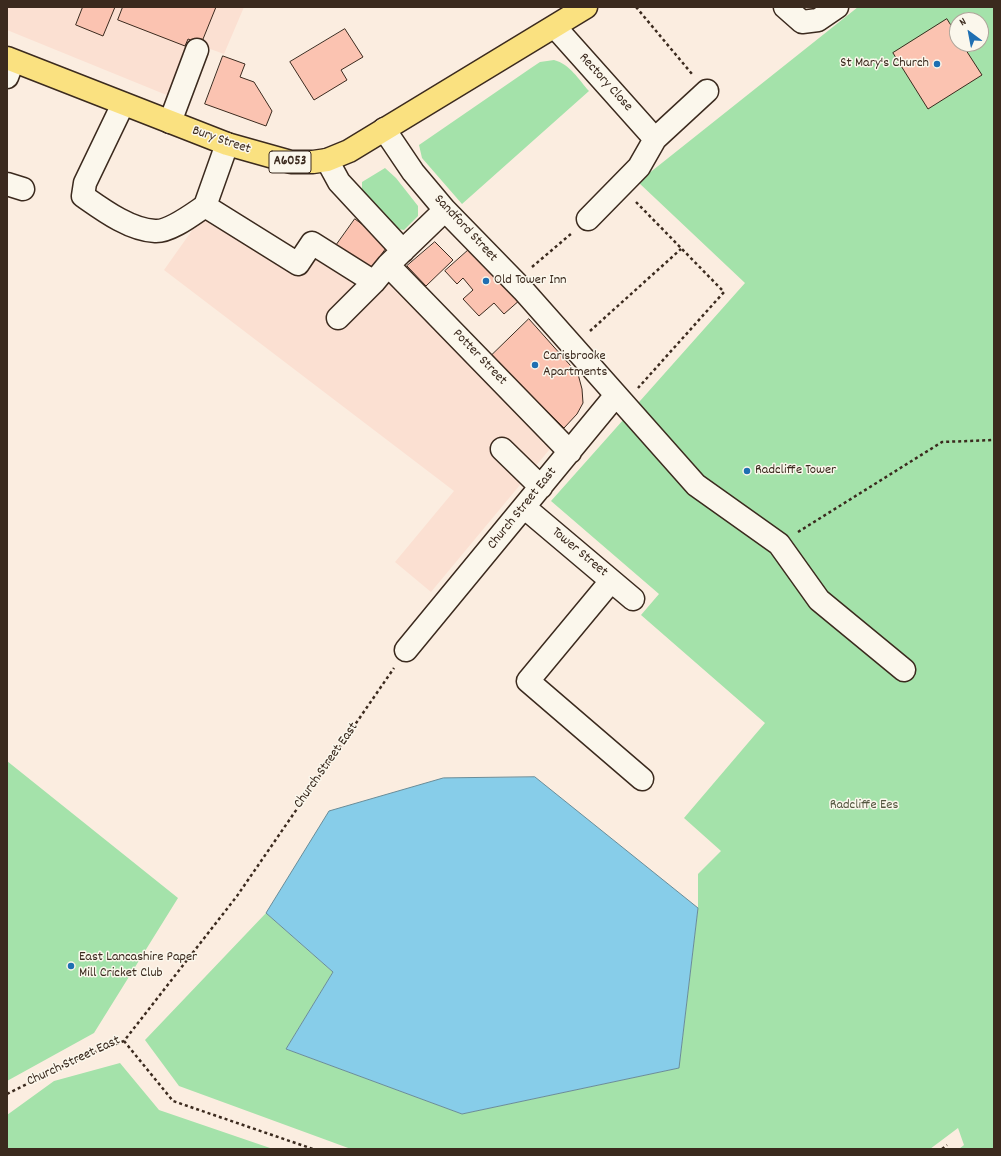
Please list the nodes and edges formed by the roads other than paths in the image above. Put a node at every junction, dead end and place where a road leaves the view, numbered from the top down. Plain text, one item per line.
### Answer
1 (586, 7) edge
2 (785, 7) edge
3 (837, 7) edge
4 (555, 27) junction
5 (197, 50) dead end
6 (9, 66) edge
7 (707, 91) road end
8 (123, 104) junction
9 (170, 122) junction
10 (384, 129) junction
11 (655, 139) junction
12 (227, 144) junction
13 (327, 160) junction
14 (205, 206) junction
15 (445, 210) junction
16 (588, 219) road end
17 (395, 258) junction
18 (374, 282) junction
19 (338, 318) dead end
20 (620, 400) junction
21 (502, 449) dead end
22 (570, 452) junction
23 (541, 487) junction
24 (524, 507) junction
25 (612, 581) junction
26 (633, 599) dead end
27 (406, 650) road end
28 (904, 670) dead end
29 (642, 779) dead end

1 - 4 main road, A6053
2 - 3 street
4 - 10 main road, Bury Street / A6053
4 - 11 street, Rectory Close
5 - 9 street
6 - 8 main road, Bury Street / A6053
7 - 11 street
8 - 9 main road, Bury Street / A6053
8 - 14 street
9 - 12 main road, Bury Street / A6053
10 - 13 main road, Bury Street / A6053
10 - 15 street, Sandford Street
11 - 16 street
12 - 13 main road, Bury Street / A6053
12 - 14 street
13 - 17 street, Potter Street
14 - 18 street
15 - 17 street
15 - 20 street, Sandford Street
17 - 18 street
17 - 22 street, Potter Street
18 - 19 street
20 - 22 street, Church Street East
20 - 28 street, Sandford Street
21 - 23 street
22 - 23 street, Church Street East
23 - 24 street, Church Street East
24 - 25 street, Tower Street
24 - 27 street, Church Street East
25 - 26 street, Tower Street
25 - 29 street

